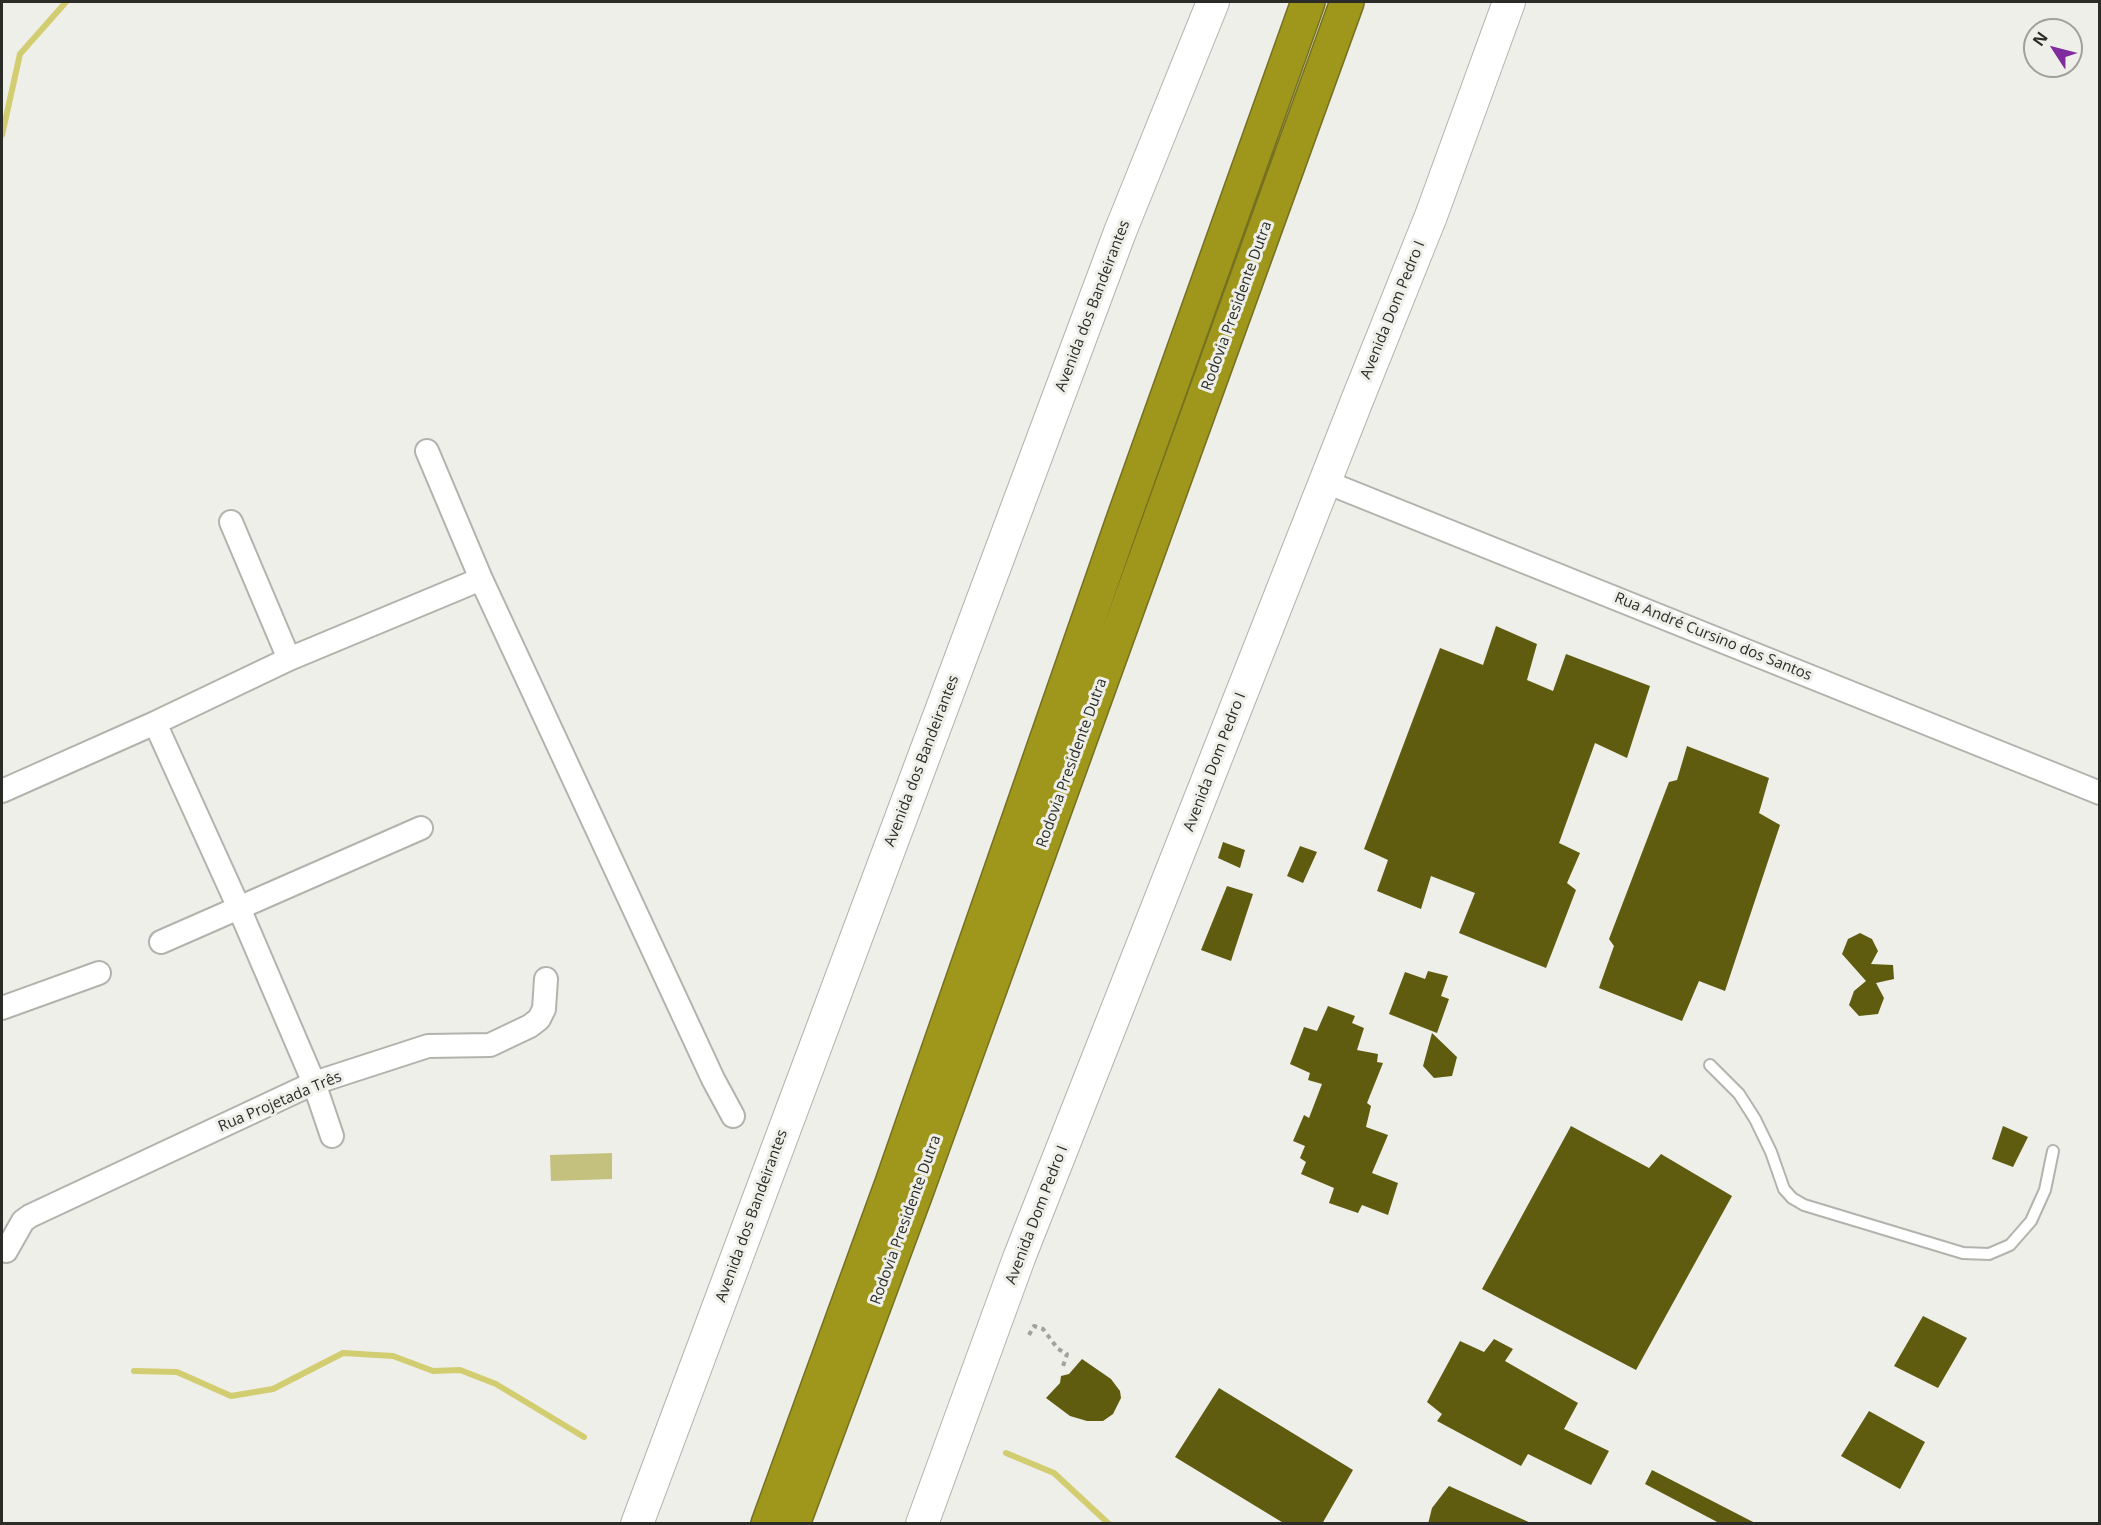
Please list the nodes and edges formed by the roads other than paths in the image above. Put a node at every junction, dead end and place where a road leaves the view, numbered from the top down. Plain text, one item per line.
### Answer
1 (1213, 2) edge
2 (1308, 2) edge
3 (1347, 2) edge
4 (1509, 2) edge
5 (427, 451) dead end
6 (1326, 482) junction
7 (231, 522) dead end
8 (481, 579) junction
9 (289, 659) junction
10 (155, 723) junction
11 (2, 791) edge
12 (2100, 793) edge
13 (421, 828) dead end
14 (239, 908) junction
15 (161, 942) dead end
16 (99, 973) dead end
17 (546, 979) dead end
18 (2, 1008) edge
19 (1710, 1065) dead end
20 (314, 1083) junction
21 (733, 1116) dead end
22 (332, 1136) dead end
23 (2053, 1151) dead end
24 (6, 1251) dead end
25 (637, 1524) edge
26 (768, 1524) edge
27 (793, 1524) edge
28 (922, 1524) edge

1 - 25 main road, Avenida dos Bandeirantes
2 - 26 highway, Rodovia Presidente Dutra
3 - 27 highway, Rodovia Presidente Dutra
4 - 6 main road, Avenida Dom Pedro I
5 - 8 street
6 - 12 street, Rua André Cursino dos Santos
6 - 28 main road, Avenida Dom Pedro I
7 - 9 street
8 - 9 street
8 - 21 street
9 - 10 street
10 - 11 street
10 - 14 street
13 - 14 street
14 - 15 street
14 - 20 street
16 - 18 street
17 - 20 street, Rua Projetada Três
19 - 23 lane
20 - 22 street
20 - 24 street, Rua Projetada Três

